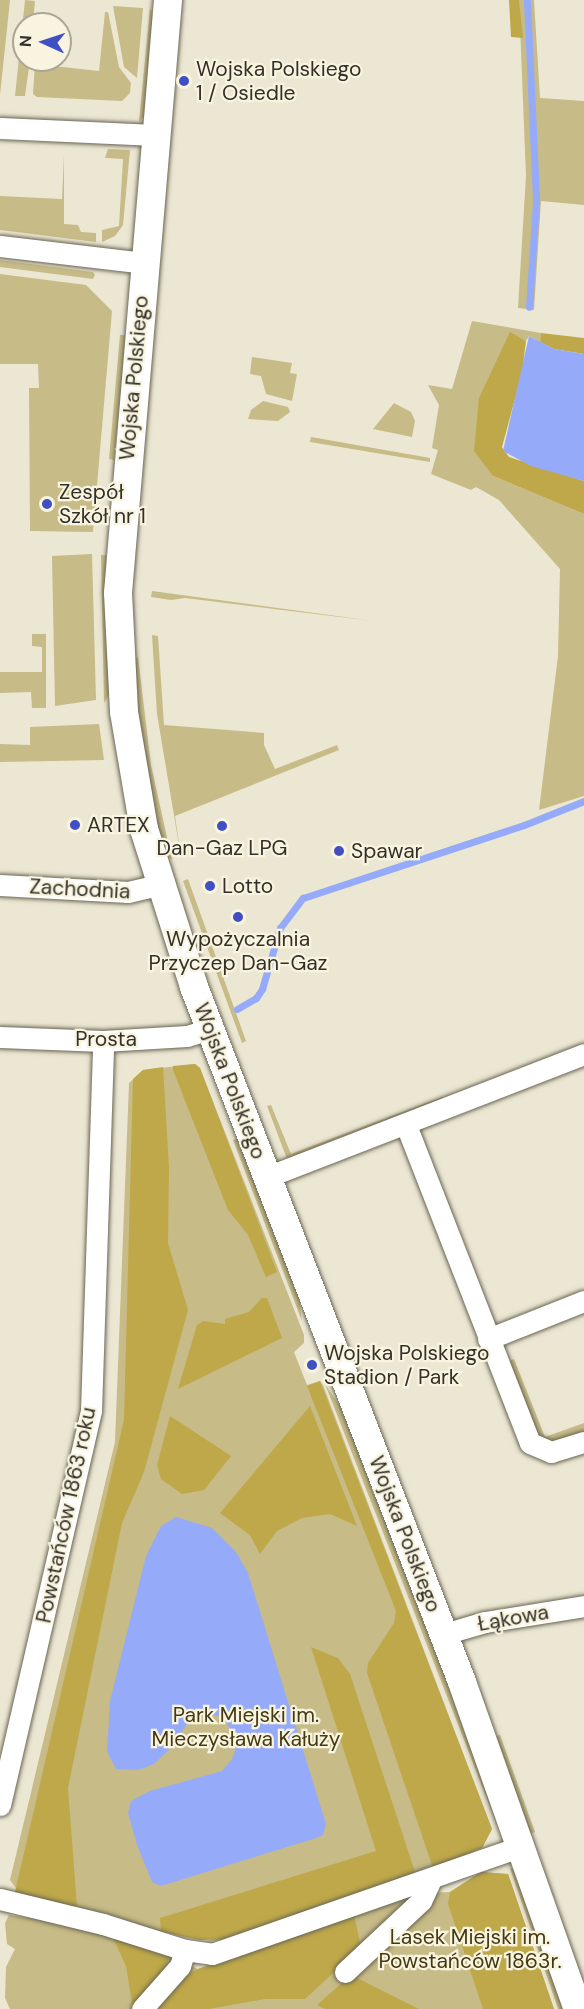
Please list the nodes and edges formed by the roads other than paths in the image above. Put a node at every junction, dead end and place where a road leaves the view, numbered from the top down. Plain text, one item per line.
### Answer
1 (168, 0) edge
2 (0, 128) edge
3 (156, 135) junction
4 (0, 246) edge
5 (144, 262) junction
6 (0, 885) edge
7 (159, 885) junction
8 (210, 1029) junction
9 (0, 1037) edge
10 (103, 1041) junction
11 (584, 1054) edge
12 (406, 1125) junction
13 (267, 1177) junction
14 (584, 1301) edge
15 (488, 1339) junction
16 (584, 1442) edge
17 (584, 1606) edge
18 (444, 1634) junction
19 (0, 1805) edge
20 (522, 1846) junction
21 (431, 1880) junction
22 (0, 1899) edge
23 (185, 1950) junction
24 (345, 1972) dead end
25 (142, 2009) edge
26 (578, 2009) edge

1 - 3 street, Wojska Polskiego
2 - 3 street
3 - 5 street, Wojska Polskiego
4 - 5 street
5 - 7 street, Wojska Polskiego
6 - 7 street, Zachodnia
7 - 8 street, Wojska Polskiego
8 - 10 street, Prosta
8 - 13 street, Wojska Polskiego
9 - 10 street, Prosta
10 - 19 street, Powstańców 1863 roku
11 - 12 street
12 - 13 street
12 - 15 street
13 - 18 street, Wojska Polskiego
14 - 15 street
15 - 16 street
17 - 18 street, Łąkowa
18 - 20 street, Wojska Polskiego
20 - 21 street
20 - 26 street, Wojska Polskiego
21 - 23 street
21 - 24 street
22 - 23 street
23 - 25 street

